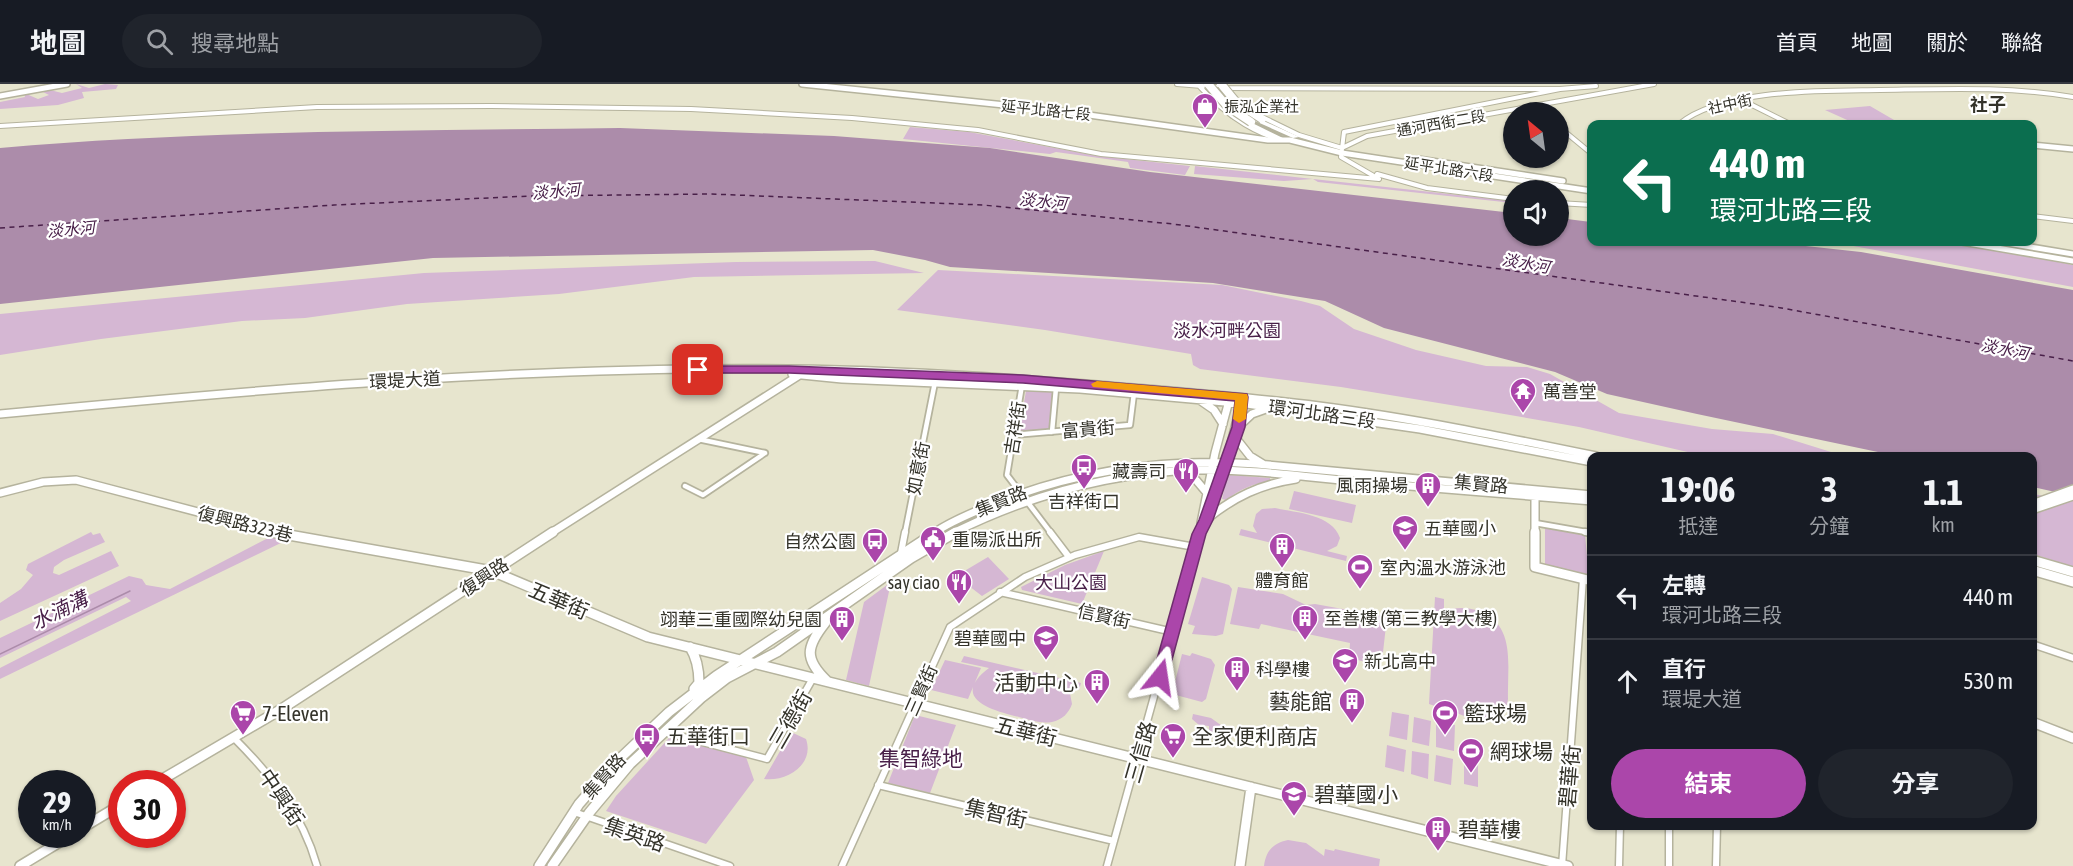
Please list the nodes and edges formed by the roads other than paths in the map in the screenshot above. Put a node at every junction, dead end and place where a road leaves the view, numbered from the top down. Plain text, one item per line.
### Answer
1 (67, 84) edge
2 (802, 84) edge
3 (1177, 84) edge
4 (1216, 84) edge
5 (1654, 84) edge
6 (1204, 85) edge
7 (1224, 86) edge
8 (1596, 86) dead end
9 (1560, 89) junction
10 (0, 96) edge
11 (2073, 97) edge
12 (1744, 101) junction
13 (1553, 102) edge
14 (1503, 111) edge
15 (1684, 120) edge
16 (1782, 120) edge
17 (1254, 121) junction
18 (0, 126) edge
19 (1569, 135) edge
20 (1292, 138) junction
21 (2037, 145) edge
22 (2073, 149) edge
23 (1342, 150) junction
24 (1587, 150) edge
25 (1587, 185) edge
26 (1587, 190) edge
27 (1503, 197) edge
28 (1569, 204) edge
29 (1587, 205) edge
30 (2037, 216) edge
31 (2073, 220) edge
32 (2004, 246) edge
33 (2009, 246) edge
34 (2010, 246) edge
35 (2073, 258) edge
36 (811, 370) junction
37 (799, 375) junction
38 (514, 377) junction
39 (904, 378) junction
40 (935, 382) junction
41 (1022, 385) junction
42 (1056, 388) junction
43 (1134, 393) junction
44 (1197, 399) junction
45 (1230, 399) junction
46 (1242, 400) junction
47 (1277, 408) junction
48 (0, 416) edge
49 (1223, 425) junction
50 (1238, 427) junction
51 (1052, 432) junction
52 (1014, 435) junction
53 (1235, 437) junction
54 (698, 439) junction
55 (1587, 454) edge
56 (1587, 461) edge
57 (1212, 466) junction
58 (1267, 466) junction
59 (1226, 467) junction
60 (1158, 471) junction
61 (1316, 477) junction
62 (685, 486) dead end
63 (2073, 489) edge
64 (0, 492) edge
65 (1020, 492) junction
66 (1587, 492) edge
67 (1207, 493) junction
68 (1535, 496) junction
69 (2073, 496) edge
70 (1026, 500) junction
71 (1587, 501) edge
72 (2037, 502) edge
73 (2037, 508) edge
74 (1206, 520) junction
75 (1535, 523) junction
76 (1587, 532) edge
77 (1199, 534) junction
78 (1195, 547) junction
79 (901, 553) junction
80 (1069, 557) junction
81 (2037, 561) edge
82 (492, 571) junction
83 (2037, 571) edge
84 (2073, 572) edge
85 (1587, 580) edge
86 (2073, 582) edge
87 (1000, 592) junction
88 (831, 615) junction
89 (1173, 632) junction
90 (2037, 646) edge
91 (690, 647) junction
92 (2073, 658) edge
93 (740, 660) junction
94 (757, 664) junction
95 (813, 678) junction
96 (828, 681) junction
97 (690, 694) junction
98 (916, 704) junction
99 (2037, 724) edge
100 (662, 731) junction
101 (233, 736) junction
102 (2073, 738) edge
103 (1138, 759) junction
104 (177, 770) edge
105 (878, 784) junction
106 (1251, 788) junction
107 (574, 812) junction
108 (585, 816) junction
109 (1620, 830) edge
110 (1669, 830) edge
111 (1717, 830) edge
112 (1114, 841) junction
113 (50, 848) edge
114 (709, 863) edge
115 (1564, 865) edge
116 (20, 866) edge
117 (317, 866) edge
118 (539, 866) edge
119 (552, 866) edge
120 (730, 866) edge
121 (842, 866) edge
122 (1107, 866) edge
123 (1240, 866) edge
124 (1619, 866) edge
125 (1669, 866) edge
126 (1716, 866) edge

1 - 10 street
2 - 20 street, 延平北路七段
3 - 6 street
4 - 17 highway, bridge
5 - 13 street, 通河西街二段
6 - 7 street
6 - 17 highway, bridge
6 - 20 street
7 - 9 street
7 - 17 highway, bridge
7 - 20 street
8 - 9 street
9 - 23 street
11 - 12 street, 社中街
12 - 15 street, 社中街
12 - 16 street
14 - 23 street, 通河西街二段
17 - 20 highway
17 - 20 highway
18 - 23 street
19 - 24 street
20 - 23 street, 延平北路七段
20 - 23 street
21 - 22 street
23 - 25 street, 延平北路六段
23 - 26 street, 延平北路六段
23 - 27 street
28 - 29 street
30 - 31 street
32 - 35 street
33 - 35 street
34 - 35 street
36 - 37 street, 復興路
36 - 38 street, 環堤大道
36 - 39 street, 環河北路三段
37 - 38 street, 環堤大道
37 - 39 street, 環河北路三段
37 - 54 street, 復興路
38 - 48 street, 環堤大道
39 - 40 street, 環河北路三段
39 - 45 street, 環河北路三段
40 - 41 street, 環河北路三段
40 - 79 street, 如意街
41 - 42 street, 環河北路三段
41 - 52 street, 吉祥街
42 - 43 street, 環河北路三段
42 - 51 street
43 - 44 street, 環河北路三段
43 - 51 street, 富貴街
44 - 45 street, 環河北路三段
44 - 49 street
45 - 46 street, 環河北路三段
45 - 49 street, 三信路
46 - 47 street, 環河北路三段
46 - 50 street, 三信路
46 - 55 street, 環河北路三段
47 - 50 street
47 - 56 street, 環河北路三段
49 - 57 street, 三信路
50 - 53 street, 三信路
51 - 52 street, 富貴街
52 - 65 street, 吉祥街
53 - 58 street
53 - 59 street, 三信路
54 - 62 street
54 - 82 street, 復興路
57 - 59 street, 集賢路
57 - 60 street, 集賢路
57 - 65 street, 集賢路
57 - 67 street, 三信路
58 - 59 street, 集賢路
58 - 66 street, 集賢路
59 - 61 street, 集賢路
59 - 74 street, 三信路
60 - 67 street
60 - 70 street, 集賢路
61 - 68 street, 集賢路
61 - 74 street
63 - 72 street
64 - 82 street, 復興路323巷
65 - 70 street, 吉祥街
65 - 79 street, 集賢路
67 - 77 street, 三信路
68 - 71 street, 集賢路
68 - 75 street
69 - 73 street
70 - 80 street, 吉祥街
70 - 88 street, 集賢路
74 - 77 street, 三信路
75 - 76 street
75 - 85 street
77 - 78 street, 三信路
78 - 80 street, 三賢街
78 - 89 street, 三信路
79 - 93 street, 集賢路
80 - 87 street, 三賢街
81 - 84 street
82 - 91 street, 五華街
82 - 101 street, 復興路
83 - 86 street
85 - 115 street, 碧華街
87 - 89 street, 信賢街
87 - 98 street, 三賢街
88 - 94 street, 集賢路
88 - 96 street
89 - 103 street, 三信路
90 - 92 street
91 - 93 street, 五華街
91 - 97 street
93 - 94 street, 五華街
93 - 97 street, 集賢路
94 - 95 street, 五華街
94 - 100 street, 集賢路
95 - 96 street, 五華街
95 - 100 street, 三德街
96 - 98 street, 五華街
97 - 107 street, 集賢路
98 - 103 street, 五華街
98 - 105 street, 三賢街
99 - 102 street
100 - 108 street, 集賢路
101 - 104 street, 復興路
101 - 117 street, 中興街
103 - 106 street, 五華街
103 - 112 street, 三信路
105 - 112 street, 集智街
105 - 121 street, 三賢街
106 - 115 street, 五華街
106 - 123 street
107 - 108 street, 集英路
107 - 118 street, 集賢路
108 - 114 street, 集英路
108 - 119 street, 集賢路
109 - 124 street
110 - 125 street
111 - 126 street
112 - 122 street, 三信路
113 - 116 street
114 - 120 street, 集英路

